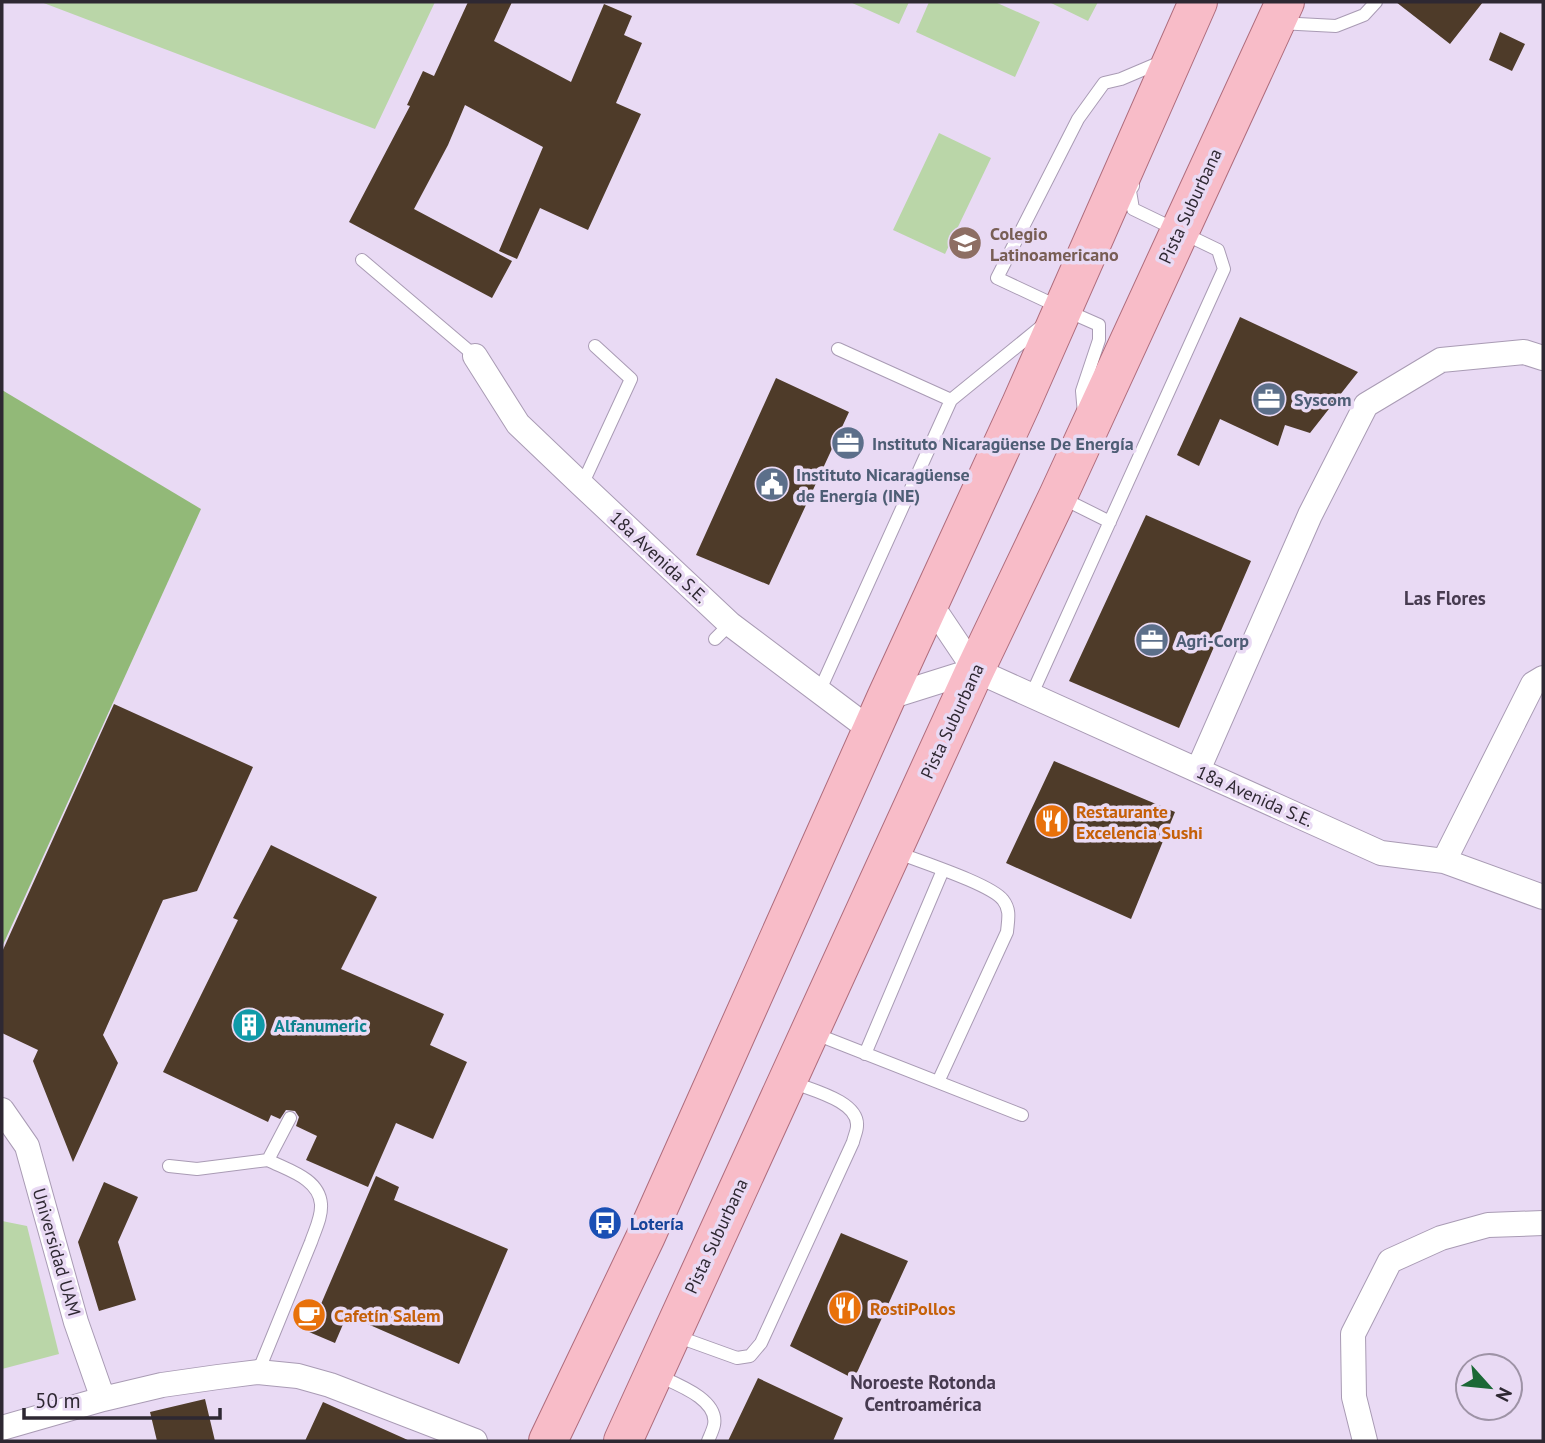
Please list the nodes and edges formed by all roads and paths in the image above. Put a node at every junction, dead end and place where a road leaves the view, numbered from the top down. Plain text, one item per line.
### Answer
1 (1198, 2) edge
2 (1376, 2) edge
3 (1280, 12) edge
4 (1180, 60) junction
5 (1136, 179) dead end
6 (1179, 231) junction
7 (362, 260) dead end
8 (1063, 309) junction
9 (595, 346) dead end
10 (838, 349) dead end
11 (475, 356) joint
12 (1543, 358) edge
13 (951, 400) junction
14 (1086, 435) junction
15 (582, 485) junction
16 (1058, 496) junction
17 (1110, 522) junction
18 (930, 603) junction
19 (975, 670) junction
20 (1543, 678) edge
21 (819, 692) junction
22 (1031, 696) junction
23 (879, 715) junction
24 (1198, 770) junction
25 (892, 851) junction
26 (1444, 861) junction
27 (943, 870) junction
28 (1543, 897) edge
29 (809, 1032) junction
30 (865, 1054) junction
31 (789, 1081) junction
32 (938, 1082) junction
33 (2, 1110) edge
34 (1022, 1115) dead end
35 (290, 1118) dead end
36 (268, 1160) junction
37 (169, 1166) dead end
38 (1543, 1223) edge
39 (671, 1334) junction
40 (258, 1372) junction
41 (654, 1373) junction
42 (103, 1399) junction
43 (2, 1428) edge
44 (475, 1441) edge
45 (548, 1441) edge
46 (623, 1441) edge
47 (708, 1441) edge
48 (1365, 1441) edge

1 - 4 main road
2 - 3 lane
3 - 6 main road, Pista Suburbana
4 - 8 main road
4 - 8 lane
5 - 6 lane
6 - 14 main road, Pista Suburbana
6 - 17 lane
7 - 11 lane
8 - 13 lane
8 - 14 lane
8 - 18 main road
9 - 15 lane
10 - 13 lane
11 - 15 street, 18a Avenida S.E.
12 - 24 street
13 - 21 lane
14 - 16 main road, Pista Suburbana
15 - 21 street, 18a Avenida S.E.
16 - 17 lane
16 - 19 main road, Pista Suburbana
17 - 22 lane
18 - 19 street
18 - 23 main road
19 - 22 street, 18a Avenida S.E.
19 - 23 street
19 - 25 main road, Pista Suburbana
20 - 26 street
21 - 23 street, 18a Avenida S.E.
22 - 24 street, 18a Avenida S.E.
23 - 45 main road
24 - 26 street, 18a Avenida S.E.
25 - 27 lane
25 - 29 main road, Pista Suburbana
26 - 28 street, 18a Avenida S.E.
27 - 30 lane
27 - 32 lane
29 - 30 lane
29 - 31 main road, Pista Suburbana
30 - 32 lane
31 - 39 main road, Pista Suburbana
31 - 39 lane
32 - 34 lane
33 - 42 street, Universidad UAM
35 - 36 lane
36 - 37 lane
36 - 40 lane
38 - 48 street
39 - 41 main road, Pista Suburbana
40 - 42 street
40 - 44 street
41 - 46 main road, Pista Suburbana
41 - 47 lane
42 - 43 street

